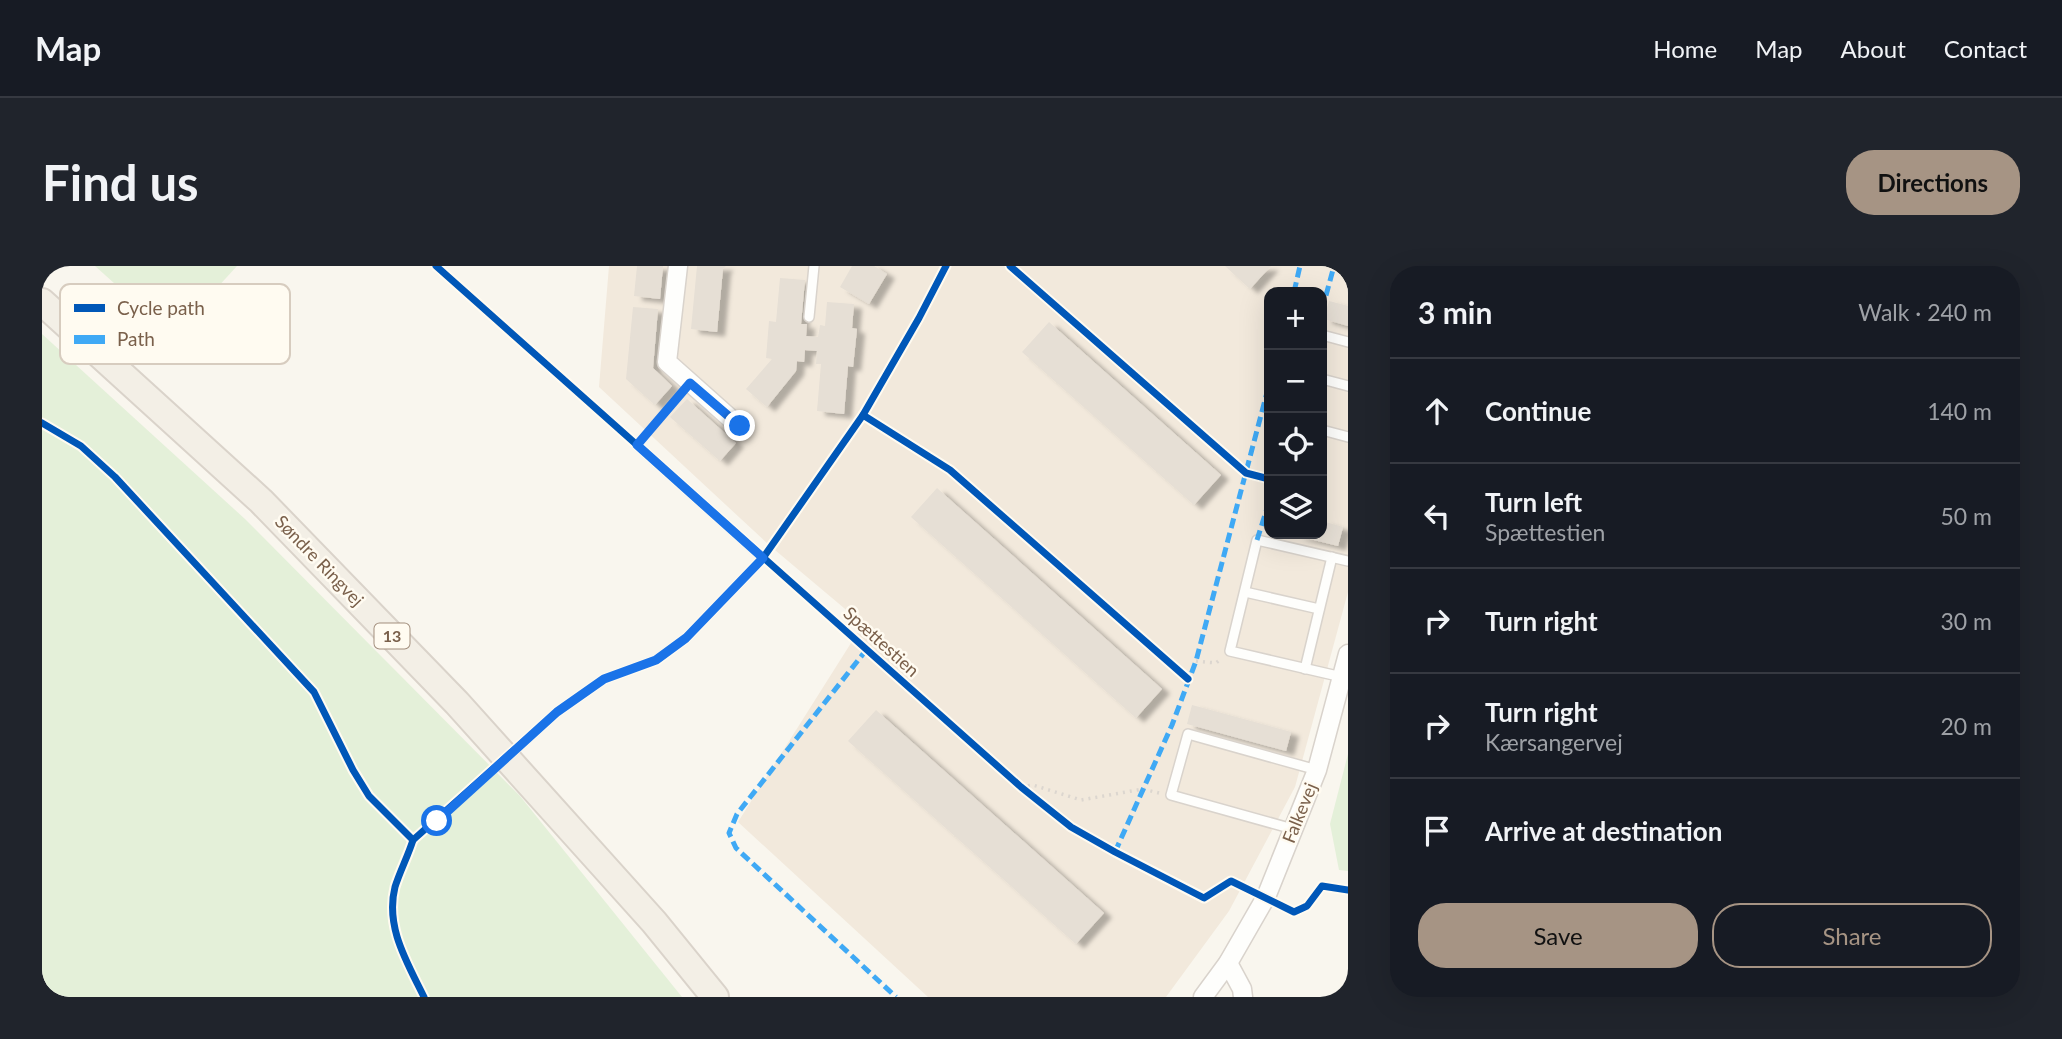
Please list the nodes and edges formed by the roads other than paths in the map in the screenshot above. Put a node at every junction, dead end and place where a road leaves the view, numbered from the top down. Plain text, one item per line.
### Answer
1 (678, 266) edge
2 (814, 266) edge
3 (42, 302) edge
4 (810, 317) dead end
5 (60, 318) edge
6 (1327, 336) edge
7 (1348, 342) edge
8 (110, 364) edge
9 (1327, 380) edge
10 (1348, 386) edge
11 (740, 426) dead end
12 (1327, 431) edge
13 (1348, 437) edge
14 (1332, 557) junction
15 (1348, 561) edge
16 (1245, 592) junction
17 (1320, 610) junction
18 (1348, 654) edge
19 (1305, 669) junction
20 (1342, 677) junction
21 (1317, 770) junction
22 (1293, 829) junction
23 (1228, 963) junction
24 (715, 997) edge
25 (1203, 997) edge
26 (1243, 997) edge

1 - 11 street
2 - 4 lane
3 - 5 main road, Søndre Ringvej / 13
6 - 7 lane
8 - 24 main road, Søndre Ringvej / 13
9 - 10 lane
12 - 13 lane
14 - 15 lane
14 - 16 lane
14 - 17 lane
16 - 17 lane
16 - 19 lane
17 - 19 lane
18 - 20 street, Falkevej
19 - 20 lane
20 - 21 street, Falkevej
21 - 22 street, Falkevej
21 - 22 lane
22 - 23 street, Falkevej
23 - 25 street, Falkevej
23 - 26 street

